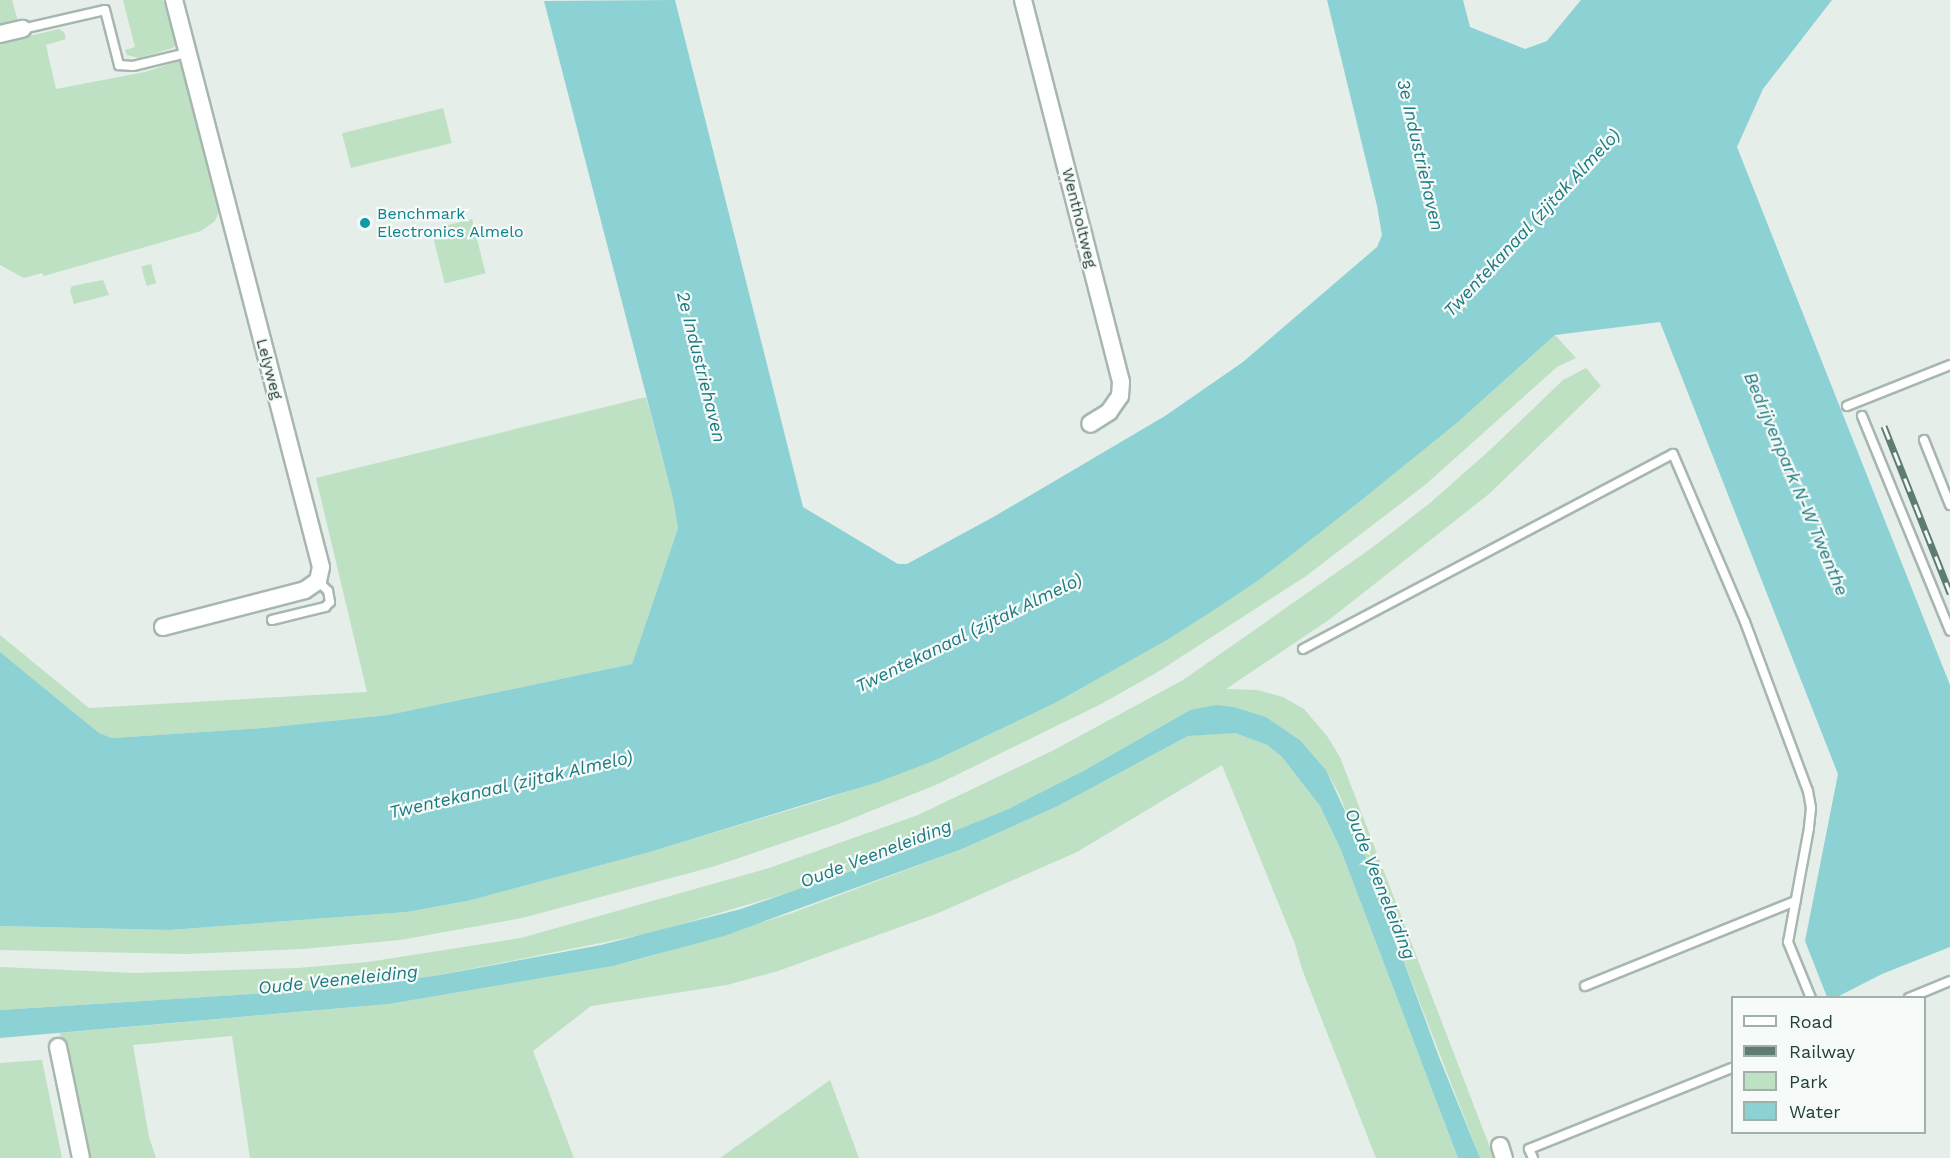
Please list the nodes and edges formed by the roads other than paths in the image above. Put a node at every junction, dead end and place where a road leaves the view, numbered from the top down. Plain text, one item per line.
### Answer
1 (174, 0) edge
2 (1023, 0) edge
3 (22, 29) joint
4 (0, 34) edge
5 (188, 53) junction
6 (1950, 365) edge
7 (1847, 406) dead end
8 (1862, 416) dead end
9 (1090, 424) dead end
10 (1924, 440) dead end
11 (1950, 505) edge
12 (318, 581) junction
13 (272, 620) dead end
14 (163, 627) dead end
15 (1950, 632) edge
16 (1304, 649) dead end
17 (1795, 901) junction
18 (1950, 981) edge
19 (1585, 986) dead end
20 (1810, 996) edge
21 (1914, 996) edge
22 (58, 1047) dead end
23 (1731, 1068) edge
24 (81, 1158) edge
25 (1533, 1158) edge

1 - 5 street, Lelyweg
2 - 9 street, Wentholtweg
3 - 4 street
3 - 5 lane
5 - 12 street, Lelyweg
6 - 7 lane
8 - 15 lane
10 - 11 lane
12 - 13 lane
12 - 14 street
16 - 17 lane
17 - 19 lane
17 - 20 lane
18 - 21 lane
22 - 24 street
23 - 25 lane

